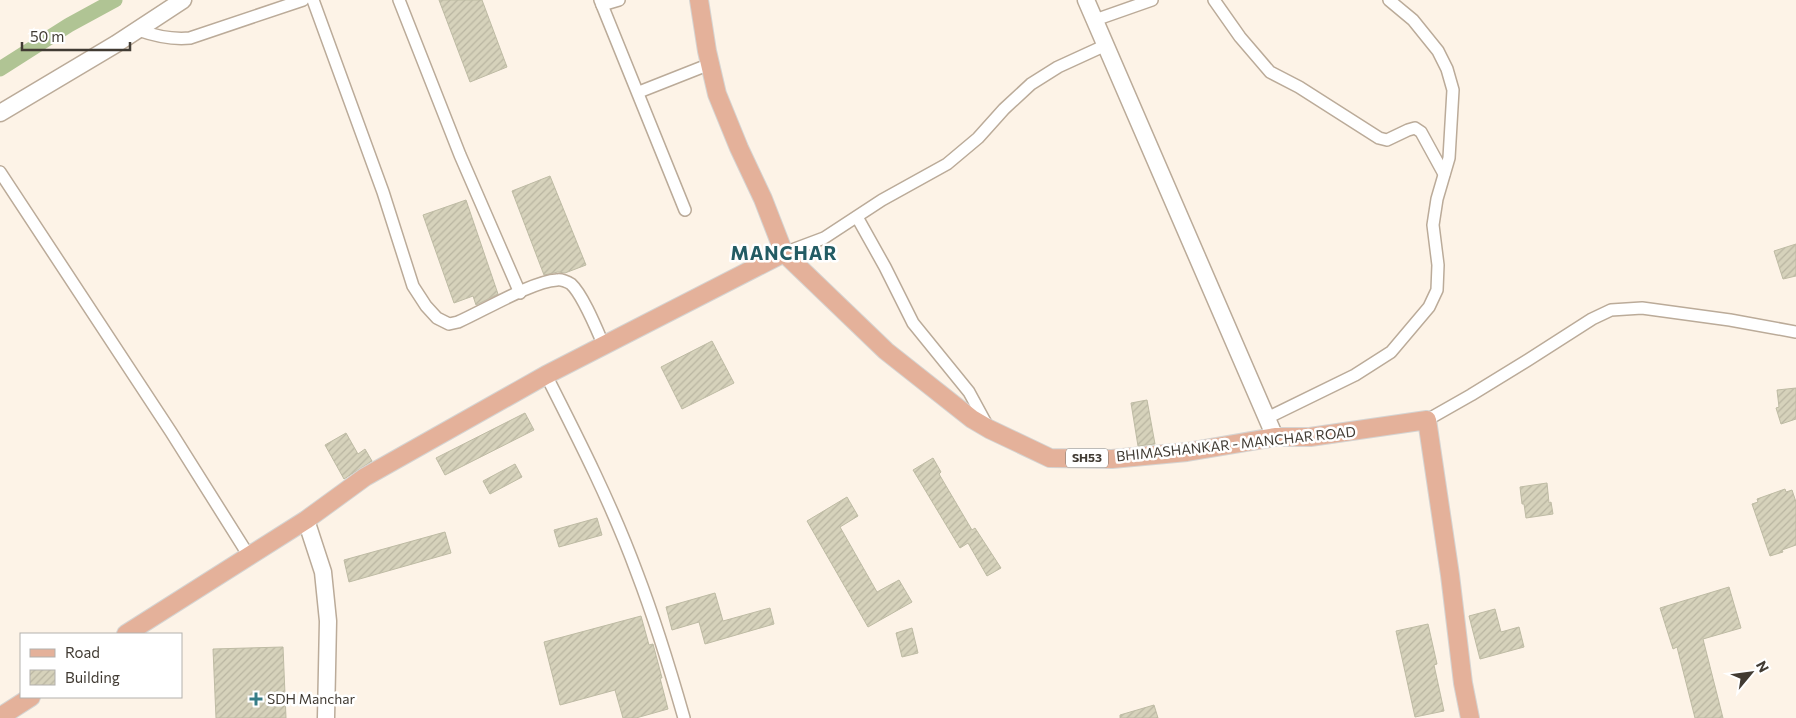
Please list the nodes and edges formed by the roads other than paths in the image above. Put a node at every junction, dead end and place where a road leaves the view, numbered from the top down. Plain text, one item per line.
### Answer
1 (183, 0) edge
2 (303, 0) edge
3 (314, 0) edge
4 (399, 0) edge
5 (619, 0) edge
6 (700, 0) edge
7 (1086, 0) edge
8 (1152, 0) edge
9 (1214, 0) edge
10 (1389, 0) edge
11 (601, 2) edge
12 (1095, 20) junction
13 (138, 30) junction
14 (1106, 45) junction
15 (710, 64) junction
16 (639, 92) junction
17 (0, 113) edge
18 (0, 172) edge
19 (1444, 174) junction
20 (686, 210) dead end
21 (857, 217) junction
22 (784, 253) junction
23 (520, 293) junction
24 (1796, 332) edge
25 (604, 346) junction
26 (546, 375) junction
27 (1267, 418) junction
28 (1427, 420) junction
29 (989, 429) junction
30 (1275, 437) junction
31 (306, 520) junction
32 (249, 556) junction
33 (128, 633) edge
34 (29, 698) edge
35 (0, 717) edge
36 (326, 718) edge
37 (684, 718) edge
38 (1470, 718) edge

1 - 13 street
2 - 13 street
3 - 23 street
4 - 23 street
5 - 11 street
6 - 15 main road, BHIMASHANKAR - MANCHAR ROAD / SH53
7 - 12 street
8 - 12 street
9 - 19 street
10 - 19 street
11 - 16 street
12 - 14 street
13 - 17 street
14 - 21 street
14 - 27 street
15 - 16 street
15 - 22 main road, BHIMASHANKAR - MANCHAR ROAD / SH53
16 - 20 street
18 - 32 street
19 - 27 street
21 - 22 street
21 - 29 street
22 - 25 main road
22 - 29 main road, BHIMASHANKAR - MANCHAR ROAD / SH53
23 - 25 street
24 - 28 street
25 - 26 main road
26 - 31 main road
26 - 37 street
27 - 30 street
28 - 30 main road, BHIMASHANKAR - MANCHAR ROAD / SH53
28 - 38 main road
29 - 30 main road, BHIMASHANKAR - MANCHAR ROAD / SH53
31 - 32 main road
31 - 36 street
32 - 33 main road
34 - 35 main road

